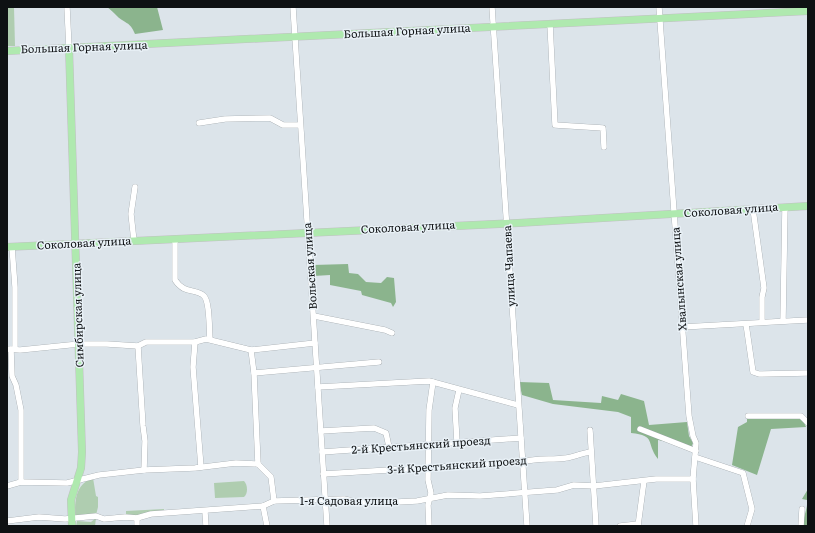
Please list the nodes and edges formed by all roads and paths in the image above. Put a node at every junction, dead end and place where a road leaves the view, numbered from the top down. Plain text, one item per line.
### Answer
1 (67, 7) edge
2 (293, 7) edge
3 (492, 7) edge
4 (659, 7) edge
5 (808, 11) edge
6 (660, 18) junction
7 (550, 24) junction
8 (493, 27) junction
9 (294, 36) junction
10 (69, 48) junction
11 (7, 50) edge
12 (199, 123) dead end
13 (300, 125) junction
14 (604, 147) dead end
15 (135, 187) dead end
16 (808, 206) edge
17 (785, 207) junction
18 (753, 209) junction
19 (674, 214) junction
20 (507, 223) junction
21 (308, 232) junction
22 (175, 240) junction
23 (134, 241) junction
24 (75, 244) junction
25 (10, 247) edge
26 (314, 316) junction
27 (808, 320) edge
28 (783, 321) junction
29 (762, 322) junction
30 (746, 324) junction
31 (682, 327) junction
32 (392, 333) dead end
33 (210, 339) junction
34 (195, 342) junction
35 (316, 343) junction
36 (79, 344) junction
37 (138, 346) junction
38 (11, 349) edge
39 (251, 350) junction
40 (379, 362) dead end
41 (317, 367) junction
42 (254, 373) junction
43 (808, 373) edge
44 (433, 382) junction
45 (318, 387) junction
46 (459, 390) junction
47 (518, 405) junction
48 (748, 416) dead end
49 (808, 423) edge
50 (640, 429) dead end
51 (590, 430) dead end
52 (321, 431) junction
53 (521, 438) junction
54 (458, 442) junction
55 (428, 444) junction
56 (389, 447) junction
57 (322, 452) junction
58 (591, 452) junction
59 (696, 454) junction
60 (522, 462) junction
61 (258, 464) junction
62 (201, 466) junction
63 (429, 468) junction
64 (144, 470) junction
65 (323, 474) junction
66 (693, 479) junction
67 (77, 480) junction
68 (644, 481) junction
69 (21, 482) junction
70 (7, 486) edge
71 (594, 486) junction
72 (524, 492) junction
73 (430, 499) junction
74 (325, 500) junction
75 (274, 501) junction
76 (263, 506) junction
77 (802, 509) dead end
78 (205, 512) junction
79 (71, 518) junction
80 (137, 518) junction
81 (23, 519) junction
82 (7, 521) edge
83 (638, 525) edge
84 (24, 526) edge
85 (72, 526) edge
86 (137, 526) edge
87 (206, 526) edge
88 (267, 526) edge
89 (327, 526) edge
90 (429, 526) edge
91 (527, 526) edge
92 (596, 526) edge
93 (620, 526) edge
94 (696, 526) edge
95 (747, 526) edge
96 (801, 526) edge

1 - 10 street, Симбирская улица
2 - 9 street, Вольская улица
3 - 8 street, улица Чапаева
4 - 6 street, Хвалынская улица
5 - 6 main road, Большая Горная улица
6 - 7 main road, Большая Горная улица
6 - 19 street, Хвалынская улица
7 - 8 main road, Большая Горная улица
7 - 14 street
8 - 9 main road, Большая Горная улица
8 - 20 street, улица Чапаева
9 - 10 main road, Большая Горная улица
9 - 13 street, Вольская улица
10 - 11 main road, Большая Горная улица
10 - 24 main road, Симбирская улица
12 - 13 street
13 - 21 street, Вольская улица
15 - 23 street
16 - 17 main road, Соколовая улица
17 - 18 main road, Соколовая улица
17 - 28 street
18 - 19 main road, Соколовая улица
18 - 29 street
19 - 20 main road, Соколовая улица
19 - 31 street, Хвалынская улица
20 - 21 main road, Соколовая улица
20 - 47 street, улица Чапаева
21 - 22 main road, Соколовая улица
21 - 26 street, Вольская улица
22 - 23 main road, Соколовая улица
22 - 33 street
23 - 24 main road, Соколовая улица
24 - 25 main road, Соколовая улица
24 - 36 main road, Симбирская улица
25 - 38 street
26 - 32 street
26 - 35 street, Вольская улица
27 - 28 street
28 - 29 street
29 - 30 street
30 - 31 street
30 - 43 street
31 - 59 street, Хвалынская улица
33 - 34 street
33 - 39 street
34 - 37 street
34 - 62 street
35 - 39 street
35 - 41 street, Вольская улица
36 - 37 street
36 - 38 street
36 - 67 main road, Симбирская улица
37 - 64 street
38 - 69 street
39 - 42 street
40 - 41 street
41 - 42 street
41 - 45 street, Вольская улица
42 - 61 street
44 - 45 street
44 - 46 street
44 - 55 street
45 - 52 street, Вольская улица
46 - 47 street
46 - 54 street
47 - 53 street, улица Чапаева
48 - 49 street
50 - 59 street
51 - 58 street
52 - 56 street
52 - 57 street, Вольская улица
53 - 54 street, 2-й Крестьянский проезд
53 - 60 street, улица Чапаева
54 - 55 street, 2-й Крестьянский проезд
55 - 56 street, 2-й Крестьянский проезд
55 - 63 street
56 - 57 street, 2-й Крестьянский проезд
57 - 65 street, Вольская улица
58 - 60 street, 3-й Крестьянский проезд
58 - 71 street
59 - 66 street, Хвалынская улица
59 - 95 street
60 - 63 street, 3-й Крестьянский проезд
60 - 72 street, улица Чапаева
61 - 62 street
61 - 75 street
62 - 64 street
63 - 65 street, 3-й Крестьянский проезд
63 - 73 street
64 - 67 street
65 - 74 street, Вольская улица
66 - 68 street, 1-я Садовая улица
66 - 94 street, Хвалынская улица
67 - 69 street
67 - 79 main road, Симбирская улица
68 - 71 street, 1-я Садовая улица
68 - 83 street
69 - 70 street
71 - 72 street, 1-я Садовая улица
71 - 92 street
72 - 73 street, 1-я Садовая улица
72 - 91 street, улица Чапаева
73 - 74 street, 1-я Садовая улица
73 - 90 street
74 - 75 street, 1-я Садовая улица
74 - 89 street, Вольская улица
75 - 76 street, 1-я Садовая улица
76 - 78 street, 1-я Садовая улица
76 - 88 street
77 - 96 street
78 - 80 street, 1-я Садовая улица
78 - 87 street
79 - 80 street, 1-я Садовая улица
79 - 81 street, 1-я Садовая улица
79 - 85 main road, Симбирская улица
80 - 86 street
81 - 82 street, 1-я Садовая улица
81 - 84 street
83 - 93 street

